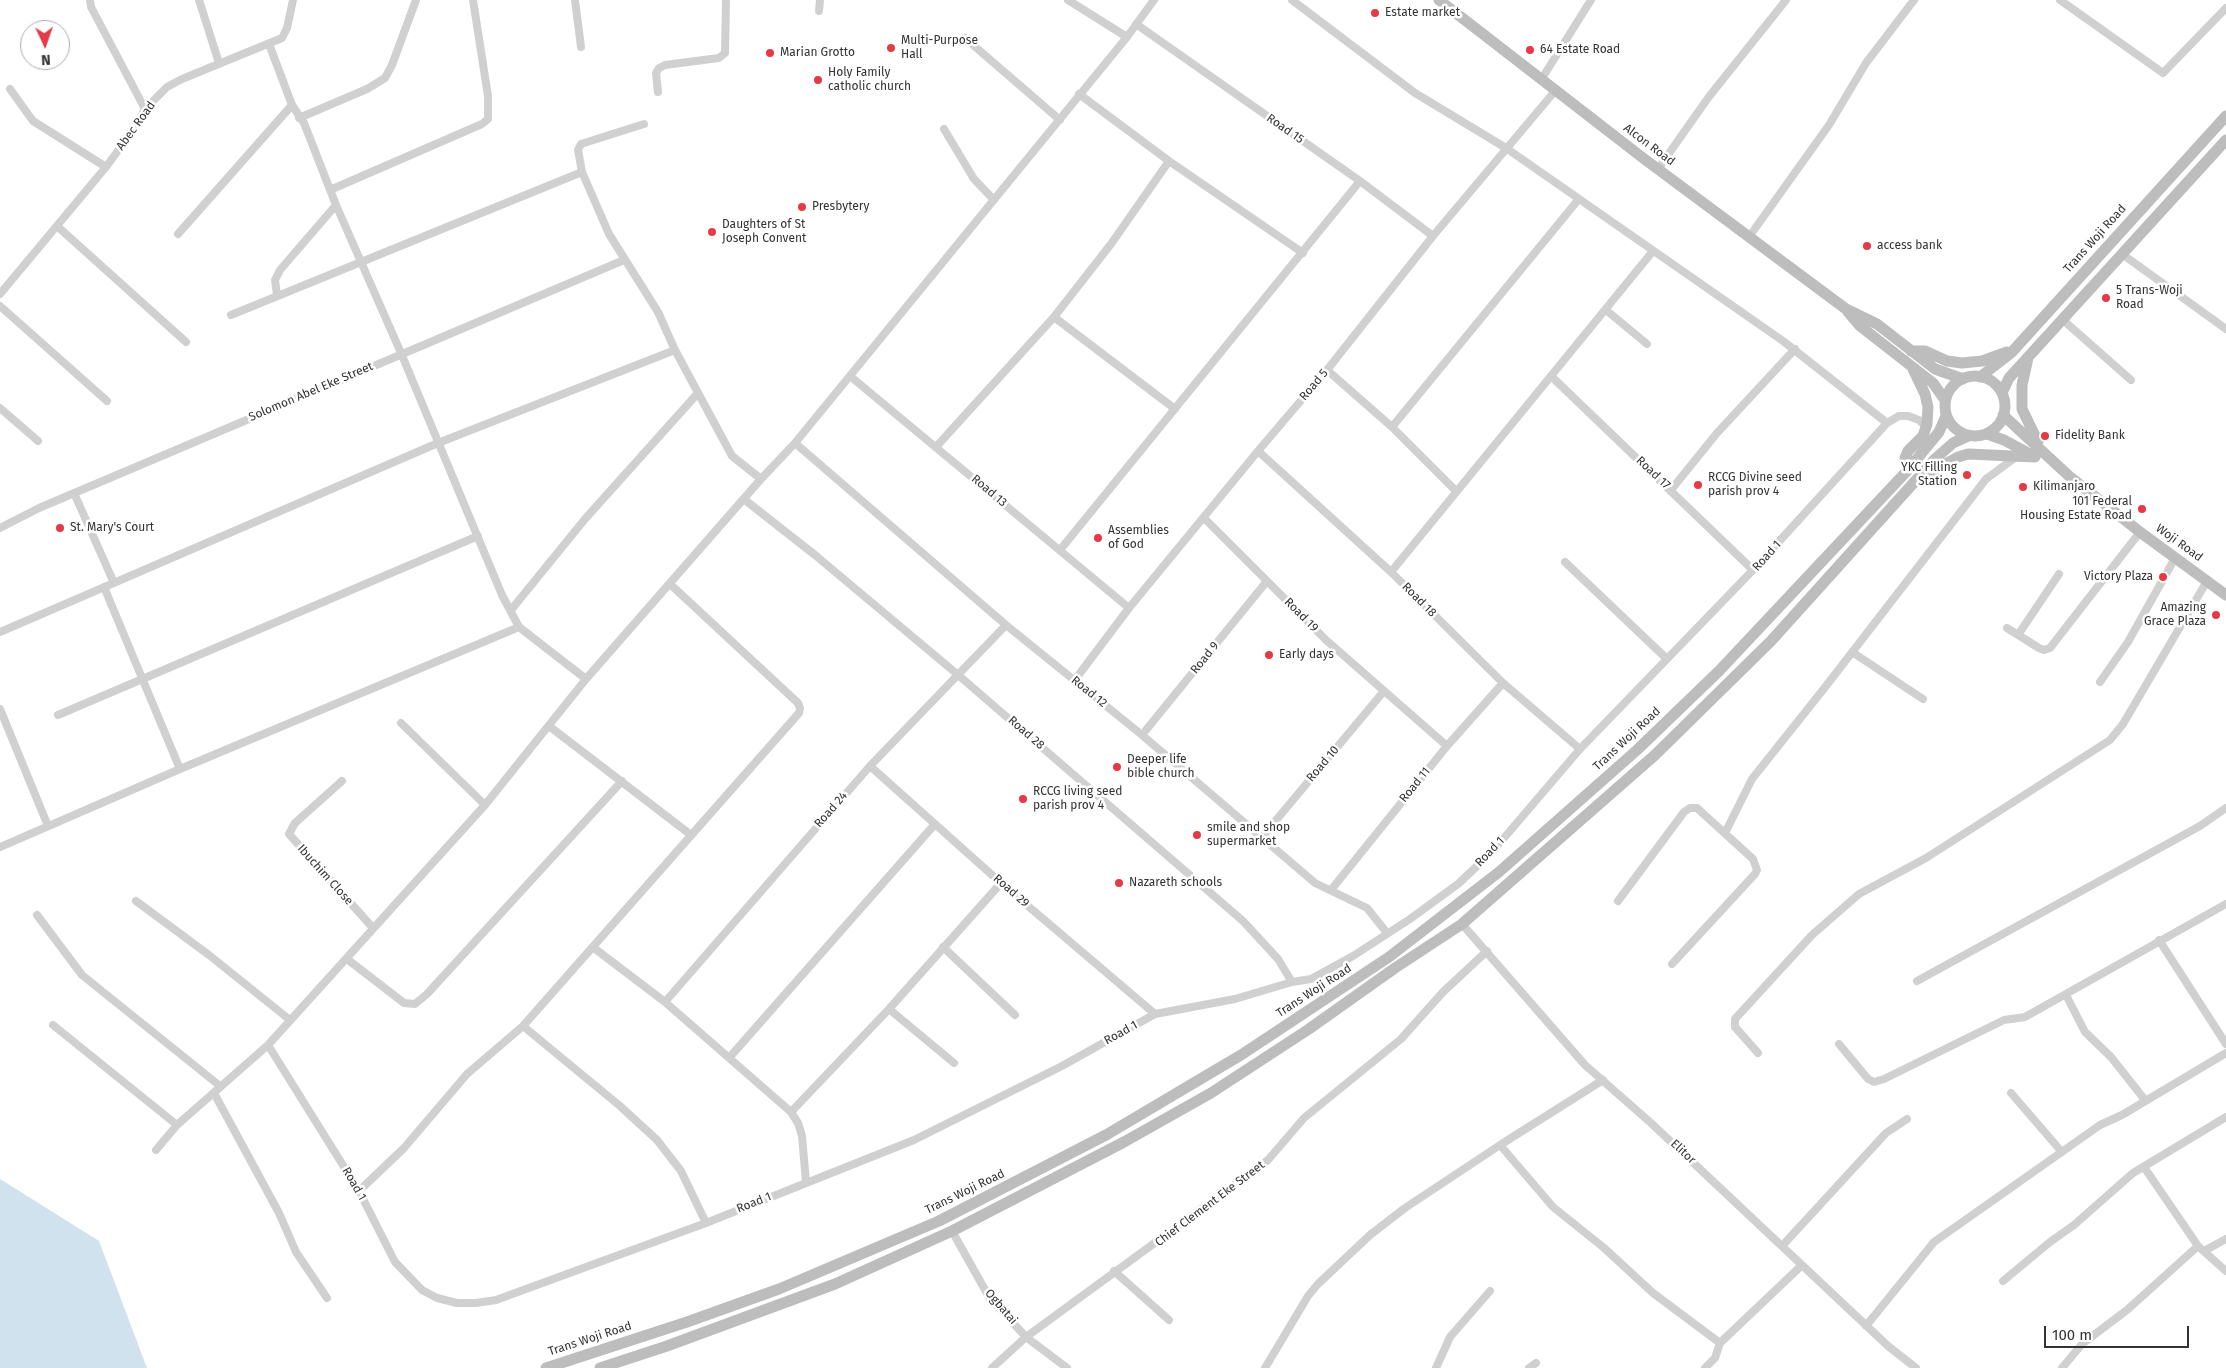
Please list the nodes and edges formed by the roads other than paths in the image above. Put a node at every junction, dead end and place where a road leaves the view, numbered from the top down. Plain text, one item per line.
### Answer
1 (90, 0) edge
2 (199, 0) edge
3 (293, 0) edge
4 (416, 0) edge
5 (473, 0) edge
6 (574, 0) edge
7 (726, 0) edge
8 (820, 0) edge
9 (1068, 0) edge
10 (1154, 0) edge
11 (1292, 0) edge
12 (1439, 0) edge
13 (1591, 0) edge
14 (1786, 0) edge
15 (1914, 0) edge
16 (2060, 0) edge
17 (2226, 8) edge
18 (818, 11) dead end
19 (1136, 24) junction
20 (1127, 37) junction
21 (965, 38) dead end
22 (269, 44) junction
23 (581, 47) dead end
24 (218, 63) junction
25 (1541, 80) junction
26 (10, 89) dead end
27 (1555, 91) junction
28 (658, 92) dead end
29 (1079, 94) junction
30 (292, 105) junction
31 (145, 109) junction
32 (2226, 116) edge
33 (299, 118) junction
34 (1060, 120) junction
35 (644, 124) dead end
36 (944, 129) dead end
37 (2225, 142) edge
38 (1506, 148) junction
39 (1169, 161) junction
40 (106, 167) junction
41 (1658, 169) junction
42 (582, 172) junction
43 (1360, 181) junction
44 (330, 190) junction
45 (994, 200) junction
46 (1578, 200) junction
47 (336, 205) junction
48 (57, 226) junction
49 (178, 234) dead end
50 (1433, 236) junction
51 (1749, 237) junction
52 (1653, 251) junction
53 (1303, 253) junction
54 (2122, 254) junction
55 (624, 260) junction
56 (361, 262) junction
57 (0, 294) edge
58 (277, 295) junction
59 (0, 306) edge
60 (1846, 308) junction
61 (1606, 310) junction
62 (231, 315) dead end
63 (1054, 317) junction
64 (2062, 320) junction
65 (2226, 329) edge
66 (186, 342) dead end
67 (1647, 344) dead end
68 (675, 350) junction
69 (1796, 350) junction
70 (1911, 350) junction
71 (2013, 350) junction
72 (401, 353) junction
73 (2028, 357) junction
74 (1912, 367) junction
75 (1327, 370) junction
76 (850, 376) junction
77 (1551, 376) junction
78 (1980, 376) junction
79 (1963, 379) junction
80 (2131, 380) dead end
81 (698, 393) junction
82 (2002, 393) junction
83 (1945, 400) junction
84 (107, 401) dead end
85 (0, 408) edge
86 (1175, 409) junction
87 (2003, 415) junction
88 (1946, 416) junction
89 (1887, 423) junction
90 (1926, 426) junction
91 (1392, 427) junction
92 (1987, 434) junction
93 (1968, 436) junction
94 (38, 441) dead end
95 (438, 443) junction
96 (795, 443) junction
97 (936, 447) junction
98 (1258, 451) junction
99 (2039, 455) junction
100 (2018, 456) junction
101 (1908, 471) junction
102 (760, 479) junction
103 (1919, 479) junction
104 (1672, 490) junction
105 (1456, 491) junction
106 (74, 492) junction
107 (745, 500) junction
108 (1204, 518) junction
109 (0, 528) edge
110 (2140, 532) junction
111 (478, 536) junction
112 (1060, 550) junction
113 (2176, 558) junction
114 (1565, 562) dead end
115 (1753, 570) junction
116 (1391, 572) junction
117 (2058, 574) dead end
118 (1267, 581) junction
119 (2207, 581) junction
120 (114, 583) junction
121 (670, 584) junction
122 (104, 587) junction
123 (2226, 595) edge
124 (1129, 608) junction
125 (510, 610) junction
126 (1006, 626) junction
127 (519, 627) junction
128 (2007, 628) dead end
129 (0, 632) edge
130 (2018, 635) junction
131 (1852, 652) junction
132 (1667, 659) junction
133 (957, 674) junction
134 (143, 677) junction
135 (586, 679) junction
136 (1074, 680) junction
137 (2100, 682) dead end
138 (1503, 683) junction
139 (1384, 691) junction
140 (1923, 699) dead end
141 (0, 709) edge
142 (58, 715) dead end
143 (401, 722) dead end
144 (549, 726) junction
145 (1142, 735) junction
146 (1447, 746) junction
147 (1580, 749) junction
148 (870, 766) junction
149 (180, 769) junction
150 (342, 781) dead end
151 (622, 781) junction
152 (485, 805) junction
153 (2226, 808) edge
154 (935, 824) junction
155 (48, 826) junction
156 (1725, 833) junction
157 (691, 835) junction
158 (1262, 837) junction
159 (0, 847) edge
160 (1000, 883) junction
161 (1331, 890) junction
162 (136, 901) dead end
163 (1618, 901) dead end
164 (2226, 904) edge
165 (37, 915) dead end
166 (1462, 924) junction
167 (373, 928) junction
168 (1387, 933) junction
169 (2159, 940) junction
170 (943, 947) junction
171 (594, 948) junction
172 (1487, 951) junction
173 (347, 959) junction
174 (1672, 964) dead end
175 (1917, 981) dead end
176 (1292, 982) junction
177 (2066, 995) junction
178 (665, 1002) junction
179 (888, 1009) junction
180 (1015, 1014) dead end
181 (1155, 1014) junction
182 (290, 1020) junction
183 (52, 1025) dead end
184 (524, 1026) junction
185 (1839, 1044) dead end
186 (2226, 1044) edge
187 (268, 1045) junction
188 (1758, 1053) dead end
189 (2226, 1053) edge
190 (729, 1058) junction
191 (954, 1063) dead end
192 (1603, 1080) junction
193 (220, 1086) junction
194 (214, 1093) junction
195 (2011, 1093) dead end
196 (2145, 1100) junction
197 (791, 1112) junction
198 (2226, 1117) edge
199 (1907, 1119) dead end
200 (177, 1125) junction
201 (1500, 1145) junction
202 (156, 1150) dead end
203 (2061, 1151) junction
204 (2144, 1167) junction
205 (806, 1182) junction
206 (359, 1191) junction
207 (706, 1223) junction
208 (952, 1231) junction
209 (2226, 1239) edge
210 (1782, 1246) junction
211 (2201, 1248) junction
212 (1802, 1265) junction
213 (1114, 1270) junction
214 (2226, 1272) edge
215 (2003, 1281) dead end
216 (1490, 1291) dead end
217 (327, 1298) dead end
218 (747, 1300) junction
219 (751, 1316) junction
220 (1170, 1320) dead end
221 (1866, 1326) junction
222 (655, 1333) junction
223 (1026, 1336) junction
224 (1720, 1343) junction
225 (661, 1348) junction
226 (1536, 1363) dead end
227 (546, 1368) edge
228 (600, 1368) edge
229 (992, 1368) edge
230 (1068, 1368) edge
231 (1265, 1368) edge
232 (1436, 1368) edge
233 (1529, 1368) edge
234 (1705, 1368) edge
235 (1916, 1368) edge
236 (2062, 1368) edge

1 - 31 street
2 - 24 street
3 - 22 street, Abec Road
4 - 33 street
5 - 44 street
6 - 23 street
7 - 28 street
8 - 18 street
9 - 20 street
10 - 19 street
11 - 38 street
12 - 25 main road, Alcon Road
13 - 25 street
14 - 41 street
15 - 51 street
16 - 17 street
19 - 20 street
19 - 43 street, Road 15
20 - 29 street
21 - 34 street
22 - 24 street, Abec Road
22 - 30 street
24 - 31 street, Abec Road
25 - 27 main road, Alcon Road
26 - 40 street
27 - 38 street, Road 5
27 - 41 main road, Alcon Road
29 - 34 street
29 - 39 street
30 - 33 street
30 - 49 street
31 - 40 street, Abec Road
32 - 71 main road, Trans Woji Road
33 - 44 street
34 - 45 street
35 - 42 street
36 - 45 street
37 - 54 main road
38 - 46 street
38 - 50 street, Road 5
39 - 53 street
39 - 63 street
40 - 48 street, Abec Road
41 - 51 main road, Alcon Road
42 - 55 street
42 - 56 street
43 - 50 street, Road 15
43 - 53 street
44 - 47 street
45 - 76 street
46 - 52 street
46 - 91 street
47 - 56 street
47 - 58 street
48 - 57 street, Abec Road
48 - 66 street
50 - 75 street, Road 5
51 - 60 main road, Alcon Road
52 - 61 street
52 - 69 street
53 - 86 street
54 - 64 main road
54 - 65 street
55 - 68 street
55 - 72 street, Solomon Abel Eke Street
56 - 58 street
56 - 72 street
58 - 62 street
59 - 84 street
60 - 70 main road
60 - 74 main road
61 - 67 street
61 - 77 street
63 - 86 street
63 - 97 street
64 - 73 main road
64 - 80 street
68 - 81 street
68 - 95 street
69 - 89 street
69 - 104 street
70 - 71 main road
70 - 79 main road
71 - 78 main road, Trans Woji Road
72 - 95 street
72 - 106 street, Solomon Abel Eke Street
73 - 82 main road
73 - 99 main road
74 - 83 main road
74 - 90 main road
75 - 91 street
75 - 98 street, Road 5
76 - 96 street
76 - 97 street, Road 13
77 - 104 street, Road 17
77 - 105 street
78 - 79 main road
78 - 82 main road
79 - 83 main road
81 - 102 street
81 - 125 street
82 - 87 main road
83 - 88 main road
85 - 94 street
86 - 112 street
87 - 92 main road
87 - 99 main road
88 - 93 main road
88 - 101 main road, Trans Woji Road
89 - 90 street
89 - 115 street, Road 1
90 - 101 main road
91 - 105 street
92 - 93 main road
92 - 99 main road
93 - 103 main road
95 - 111 street
95 - 120 street
96 - 102 street
96 - 126 street, Road 12
97 - 112 street, Road 13
98 - 108 street, Road 5
98 - 116 street, Road 18
99 - 100 main road
99 - 110 main road, Woji Road
100 - 103 main road
100 - 131 street
101 - 218 main road, Trans Woji Road
102 - 107 street
103 - 166 main road
104 - 115 street, Road 17
105 - 116 street
106 - 109 street, Solomon Abel Eke Street
106 - 120 street
107 - 121 street
107 - 133 street, Road 28
108 - 118 street, Road 19
108 - 124 street, Road 5
110 - 113 main road, Woji Road
110 - 130 street
111 - 125 street
111 - 134 street
112 - 124 street, Road 13
113 - 119 main road, Woji Road
113 - 137 street
114 - 132 street
115 - 132 street, Road 1
116 - 138 street, Road 18
117 - 130 street
118 - 139 street, Road 19
118 - 145 street, Road 9
119 - 123 main road, Woji Road
119 - 188 street
120 - 122 street
121 - 135 street
121 - 157 street
122 - 129 street
122 - 134 street
124 - 136 street, Road 5
125 - 127 street
126 - 133 street, Road 24
126 - 136 street, Road 12
127 - 135 street
127 - 149 street
128 - 130 street
131 - 140 street
131 - 156 street
132 - 147 street, Road 1
133 - 148 street, Road 24
133 - 176 street, Road 28
134 - 142 street
134 - 149 street
135 - 144 street
136 - 145 street, Road 12
138 - 146 street, Road 11
138 - 147 street, Road 18
139 - 146 street, Road 19
139 - 158 street, Road 10
141 - 155 street
143 - 152 street
144 - 151 street
144 - 152 street
145 - 158 street, Road 12
146 - 161 street, Road 11
147 - 168 street, Road 1
148 - 154 street, Road 29
148 - 178 street, Road 24
149 - 155 street
150 - 167 street, Ibuchim Close
151 - 157 street
151 - 173 street
152 - 167 street
153 - 175 street
154 - 160 street, Road 29
154 - 190 street
155 - 159 street
156 - 163 street
156 - 174 street
157 - 171 street
158 - 161 street, Road 12
160 - 170 street
160 - 181 street, Road 29
161 - 168 street, Road 12
162 - 182 street
164 - 169 street
165 - 193 street
166 - 172 street, Elitor
166 - 208 main road
167 - 173 street
168 - 176 street, Road 1
169 - 177 street
169 - 186 street
170 - 179 street
170 - 180 street
171 - 178 street
171 - 184 street
172 - 192 street, Elitor
172 - 213 street, Chief Clement Eke Street
173 - 182 street
176 - 181 street, Road 1
177 - 185 street
177 - 196 street
178 - 190 street
179 - 191 street
179 - 197 street
181 - 205 street, Road 1
182 - 187 street
183 - 200 street
184 - 206 street
184 - 207 street
187 - 193 street
187 - 206 street, Road 1
189 - 196 street
190 - 197 street
192 - 201 street
192 - 210 street, Elitor
193 - 194 street
194 - 200 street
194 - 217 street
195 - 203 street
196 - 203 street
197 - 205 street
198 - 204 street
199 - 210 street
200 - 202 street
201 - 224 street
201 - 231 street
203 - 221 street
204 - 211 street
204 - 215 street
205 - 207 street, Road 1
206 - 207 street, Road 1
208 - 219 main road
208 - 223 street, Ogbatai
209 - 211 street
210 - 212 street, Elitor
211 - 214 street
211 - 236 street
212 - 221 street, Elitor
212 - 224 street
213 - 220 street
213 - 223 street, Chief Clement Eke Street
216 - 232 street
218 - 219 main road
218 - 222 main road, Trans Woji Road
219 - 225 main road
221 - 235 street, Elitor
222 - 225 main road
222 - 227 main road, Trans Woji Road
223 - 229 street, Chief Clement Eke Street
223 - 230 street, Ogbatai
224 - 234 street
225 - 228 main road
226 - 233 street

